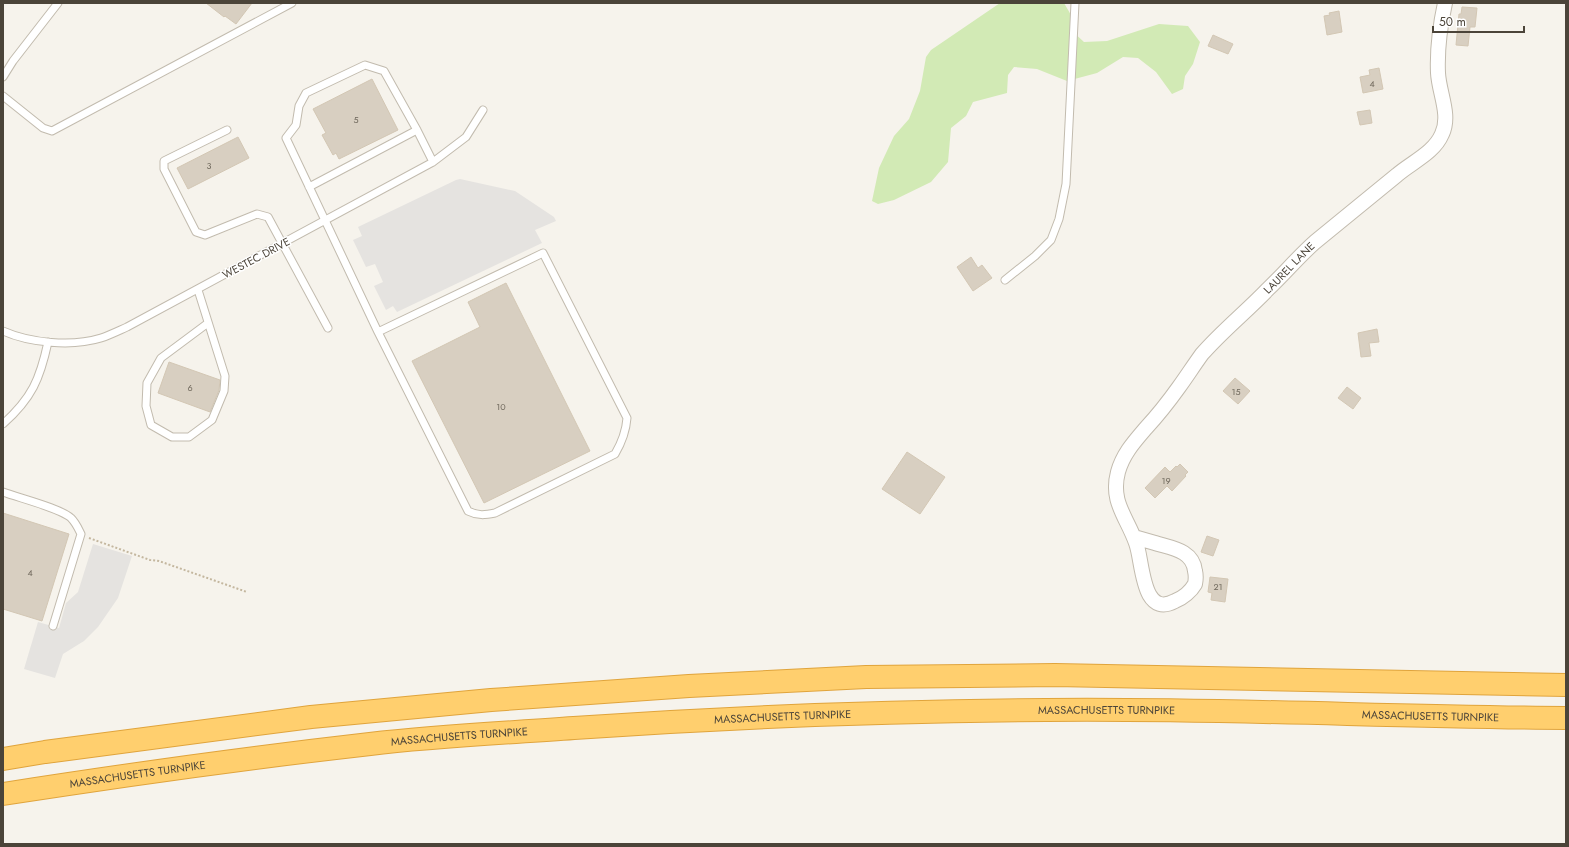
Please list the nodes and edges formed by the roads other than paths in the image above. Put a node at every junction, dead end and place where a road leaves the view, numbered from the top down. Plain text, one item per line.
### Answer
1 (58, 3) edge
2 (292, 3) edge
3 (1075, 3) edge
4 (1445, 3) edge
5 (3, 78) edge
6 (3, 96) edge
7 (483, 110) dead end
8 (227, 130) dead end
9 (417, 130) junction
10 (433, 162) junction
11 (309, 187) junction
12 (325, 221) junction
13 (282, 244) junction
14 (1005, 280) dead end
15 (198, 290) junction
16 (208, 323) junction
17 (328, 328) dead end
18 (3, 331) edge
19 (378, 332) junction
20 (48, 342) junction
21 (3, 424) edge
22 (3, 492) edge
23 (1134, 537) junction
24 (53, 626) dead end
25 (1566, 685) edge
26 (1566, 718) edge
27 (3, 759) edge
28 (3, 794) edge

1 - 5 lane
2 - 6 lane
3 - 14 lane
4 - 23 street, LAUREL LANE
7 - 10 lane, WESTEC DRIVE
8 - 13 lane
9 - 10 lane
9 - 11 lane
9 - 11 lane
10 - 12 lane, WESTEC DRIVE
11 - 12 lane
12 - 13 lane, WESTEC DRIVE
12 - 19 lane
13 - 15 lane, WESTEC DRIVE
13 - 17 lane
15 - 16 lane
15 - 20 lane, WESTEC DRIVE
16 - 16 lane
18 - 20 lane, WESTEC DRIVE
19 - 19 lane
20 - 21 lane
22 - 24 lane
23 - 23 street, LAUREL LANE
25 - 27 highway
26 - 28 highway, MASSACHUSETTS TURNPIKE

